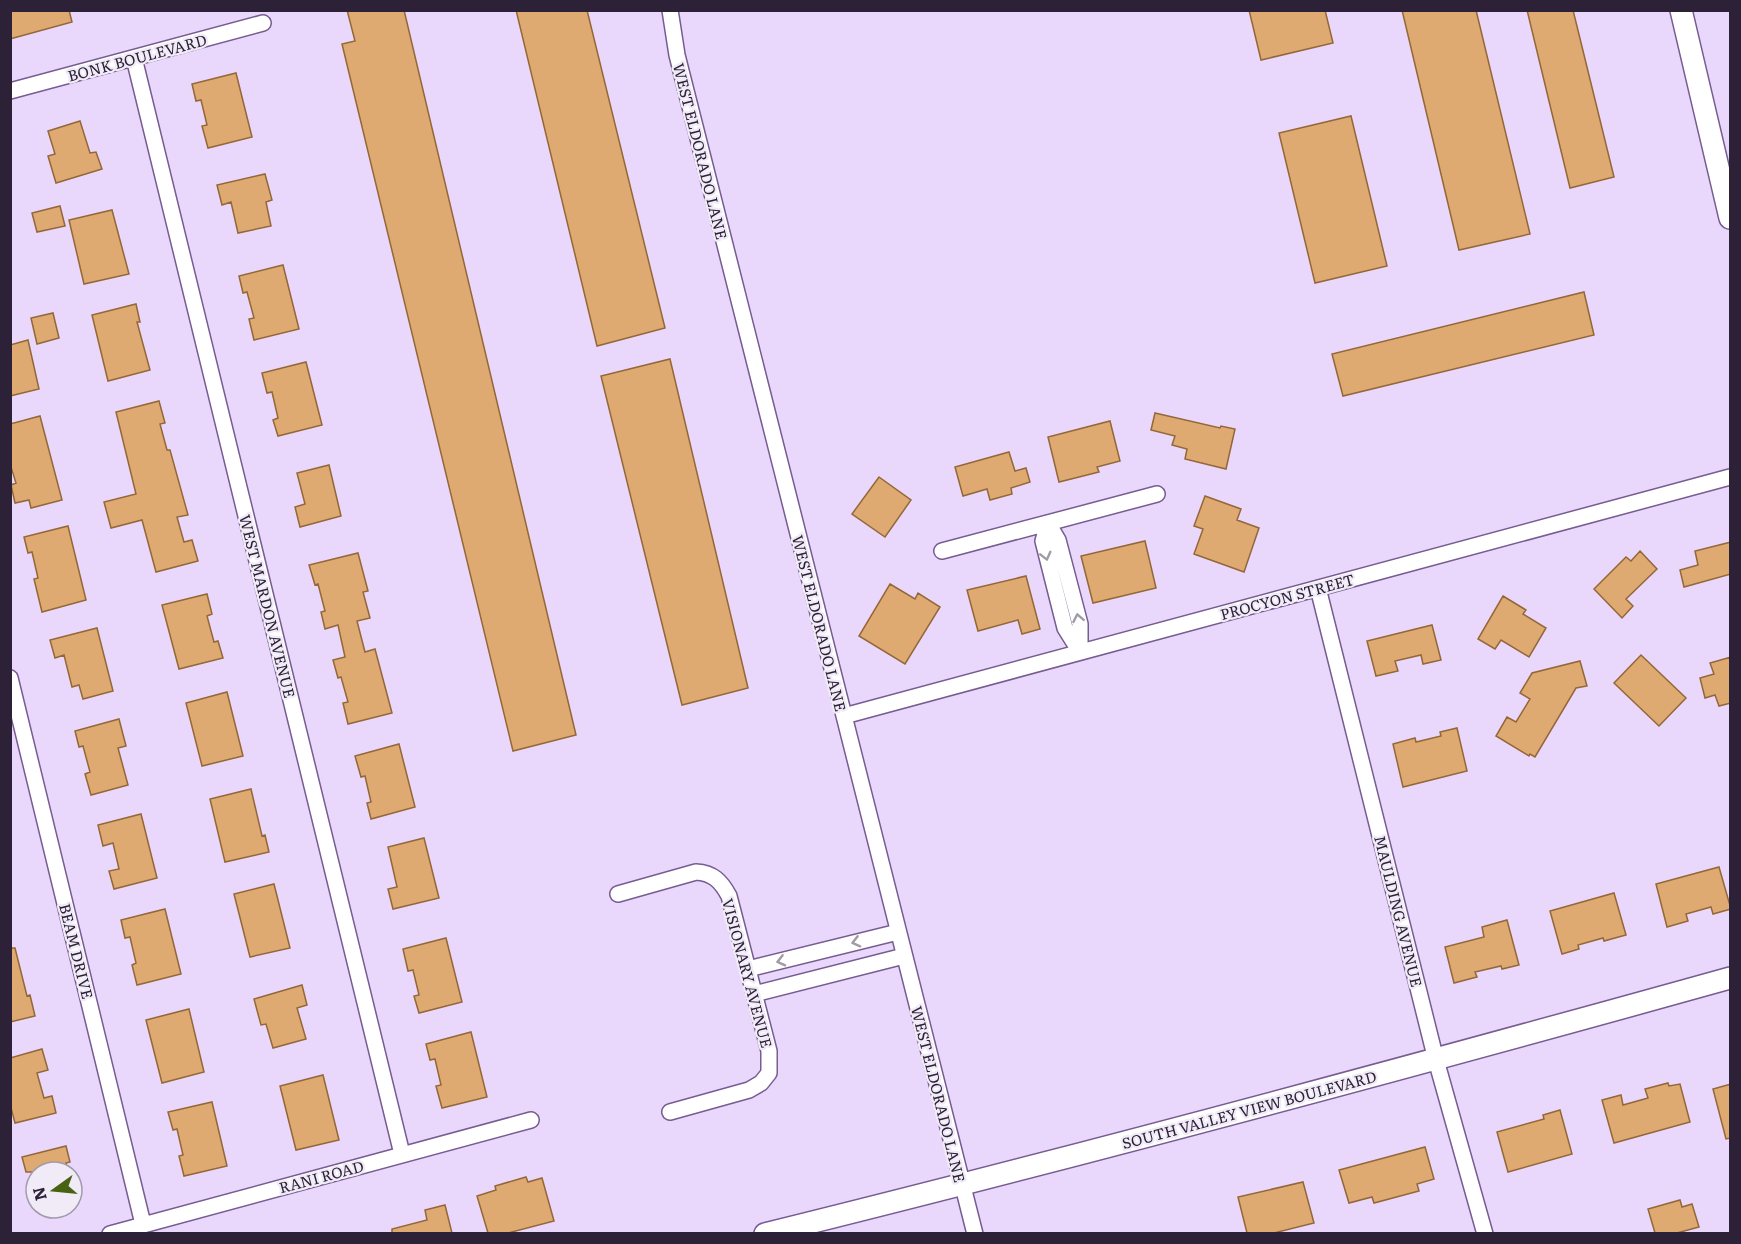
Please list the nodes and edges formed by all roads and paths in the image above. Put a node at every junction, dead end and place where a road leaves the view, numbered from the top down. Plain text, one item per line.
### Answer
1 (670, 10) edge
2 (1681, 10) edge
3 (263, 23) dead end
4 (134, 58) junction
5 (10, 92) edge
6 (1731, 218) edge
7 (1731, 477) edge
8 (1157, 494) dead end
9 (1048, 523) junction
10 (942, 551) dead end
11 (1318, 588) junction
12 (1080, 652) junction
13 (10, 678) edge
14 (844, 716) junction
15 (618, 894) dead end
16 (898, 932) junction
17 (904, 956) junction
18 (748, 969) junction
19 (1731, 978) edge
20 (754, 994) junction
21 (1436, 1060) junction
22 (670, 1112) dead end
23 (531, 1120) dead end
24 (402, 1154) junction
25 (962, 1186) junction
26 (143, 1224) junction
27 (110, 1233) edge
28 (765, 1233) edge
29 (975, 1233) edge
30 (1485, 1233) edge

1 - 14 street, WEST ELDORADO LANE
2 - 6 main road
3 - 4 street, BONK BOULEVARD
4 - 5 street, BONK BOULEVARD
4 - 24 street, WEST MARDON AVENUE
7 - 11 street, PROCYON STREET
8 - 9 street
9 - 10 street
9 - 12 street
11 - 12 street, PROCYON STREET
11 - 21 street, MAULDING AVENUE
12 - 14 street, PROCYON STREET
13 - 26 street, BEAM DRIVE
14 - 16 street, WEST ELDORADO LANE
15 - 18 street, VISIONARY AVENUE
16 - 17 street, WEST ELDORADO LANE
16 -> 18 street
17 - 20 street
17 - 25 street, WEST ELDORADO LANE
18 - 20 street, VISIONARY AVENUE
19 - 21 main road, SOUTH VALLEY VIEW BOULEVARD
20 - 22 street, VISIONARY AVENUE
21 - 25 main road, SOUTH VALLEY VIEW BOULEVARD
21 - 30 street, MAULDING AVENUE
23 - 24 street, RANI ROAD
24 - 26 street, RANI ROAD
25 - 28 main road, SOUTH VALLEY VIEW BOULEVARD
25 - 29 street, WEST ELDORADO LANE
26 - 27 street, RANI ROAD

